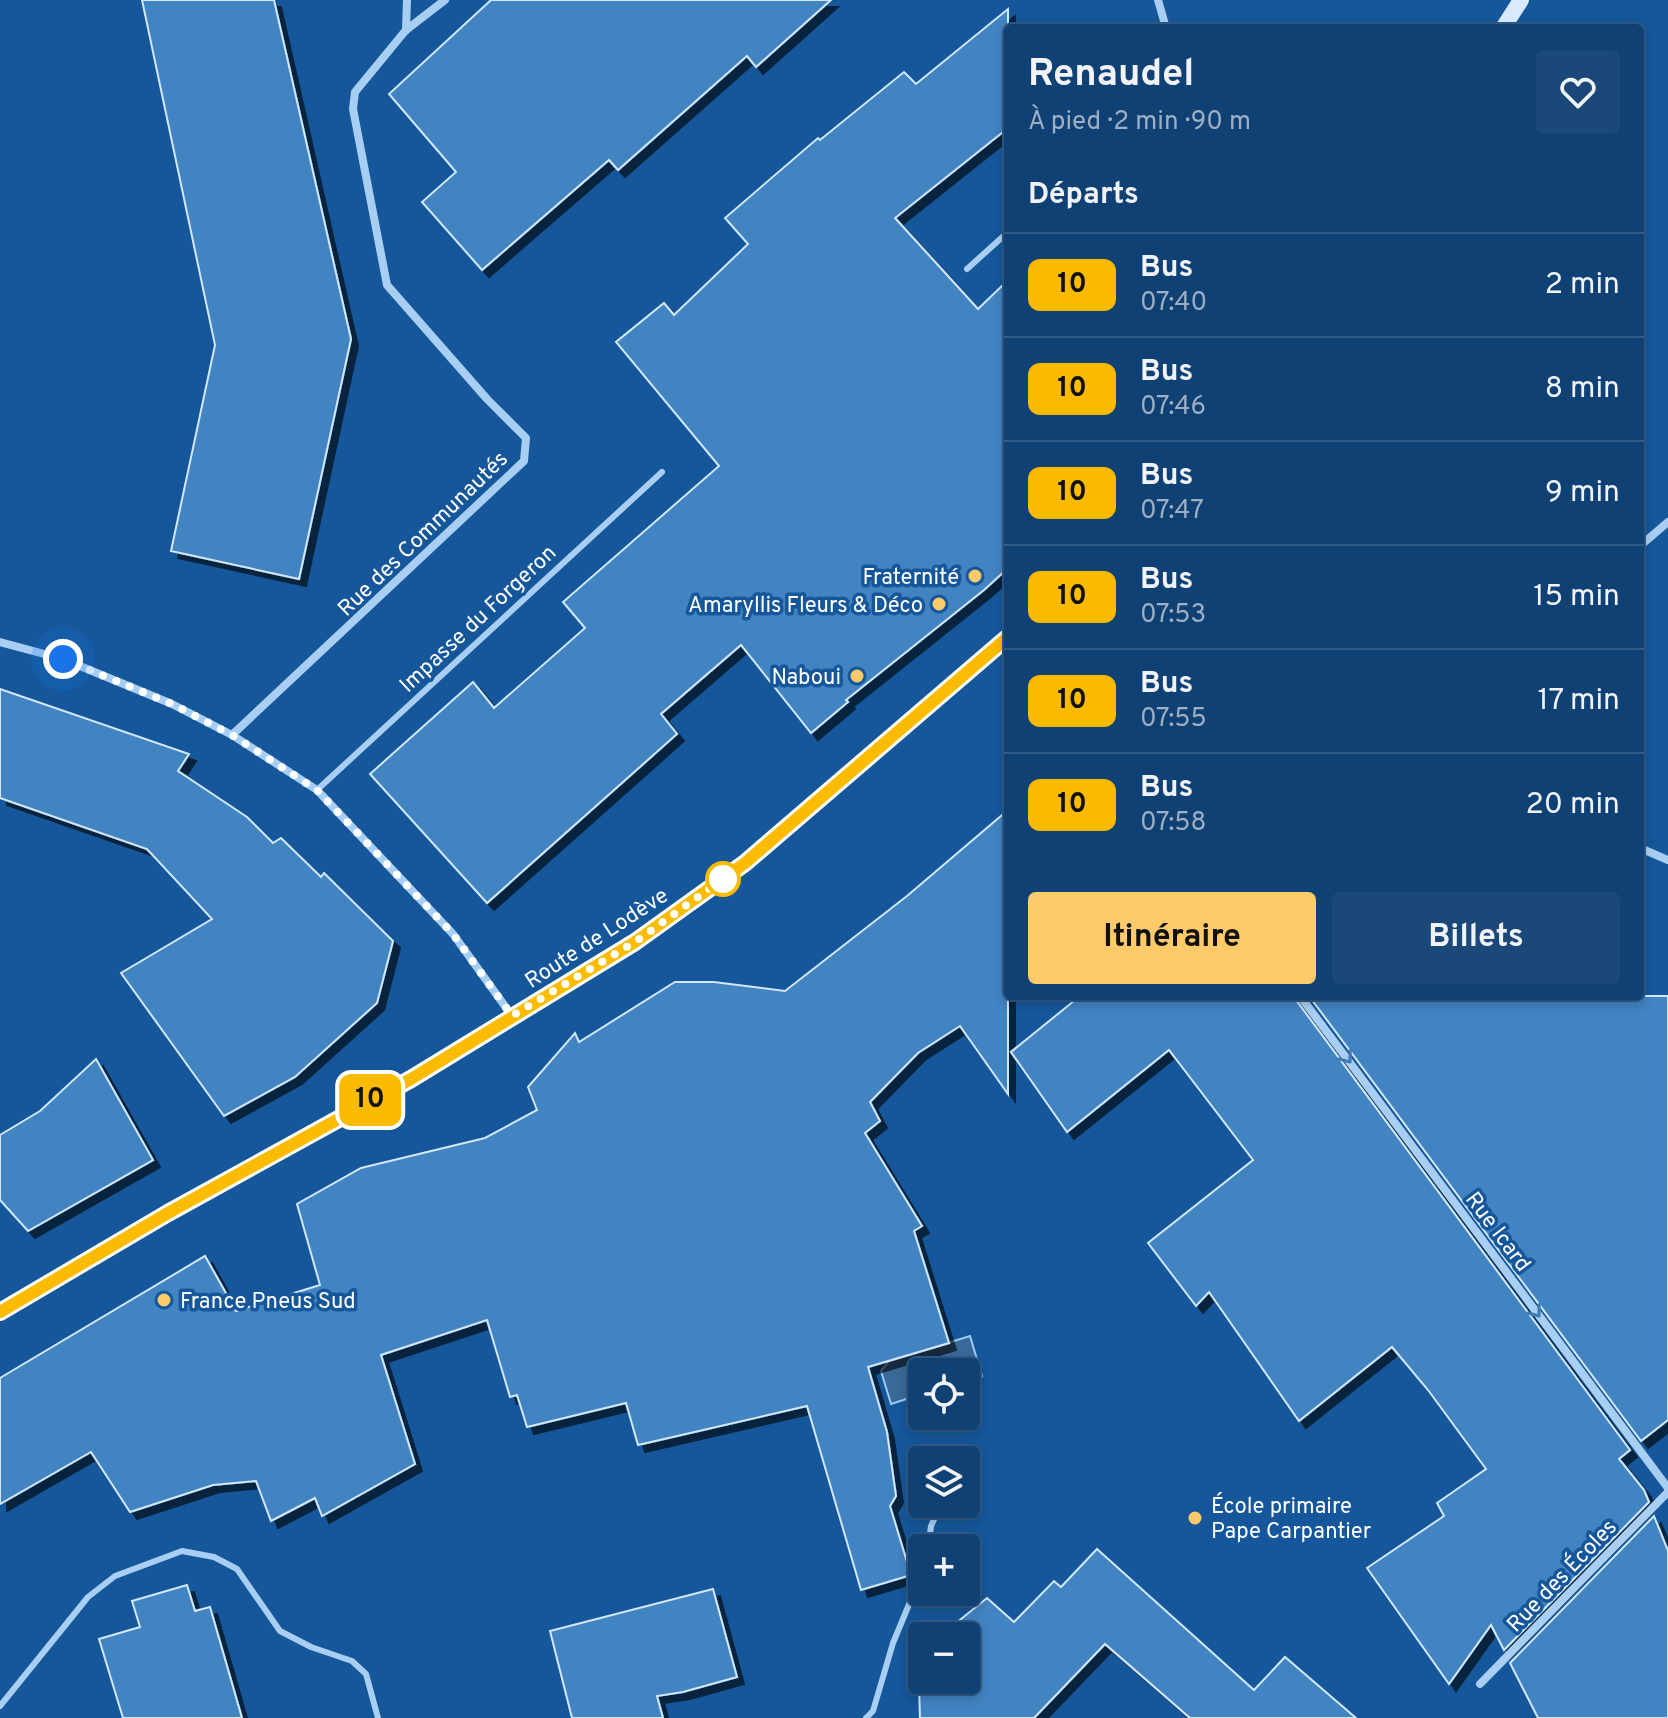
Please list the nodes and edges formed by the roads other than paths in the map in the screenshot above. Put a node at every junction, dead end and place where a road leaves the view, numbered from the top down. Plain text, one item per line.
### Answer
1 (407, 0) edge
2 (445, 0) edge
3 (1158, 0) edge
4 (1521, 0) edge
5 (1165, 24) edge
6 (1506, 24) edge
7 (406, 30) junction
8 (1004, 236) edge
9 (967, 269) dead end
10 (662, 472) dead end
11 (1668, 522) edge
12 (1644, 543) edge
13 (1004, 640) edge
14 (0, 642) edge
15 (232, 735) junction
16 (317, 790) junction
17 (1644, 850) edge
18 (1668, 860) edge
19 (1303, 1000) edge
20 (512, 1016) junction
21 (0, 1312) edge
22 (1668, 1490) edge
23 (908, 1606) edge
24 (1480, 1684) dead end
25 (0, 1706) edge
26 (378, 1718) edge
27 (866, 1718) edge

1 - 7 street
2 - 7 street, Rue des Communautés
3 - 5 street
4 - 6 street
7 - 15 street, Rue des Communautés
8 - 9 lane
10 - 16 lane, Impasse du Forgeron
11 - 12 street
13 - 20 street, Route de Lodève
14 - 15 street
15 - 16 street
16 - 20 street
17 - 18 street
19 -> 22 street, Rue Icard
20 - 21 street, Route de Lodève
22 - 24 street, Rue des Écoles
23 - 27 lane
25 - 26 lane

